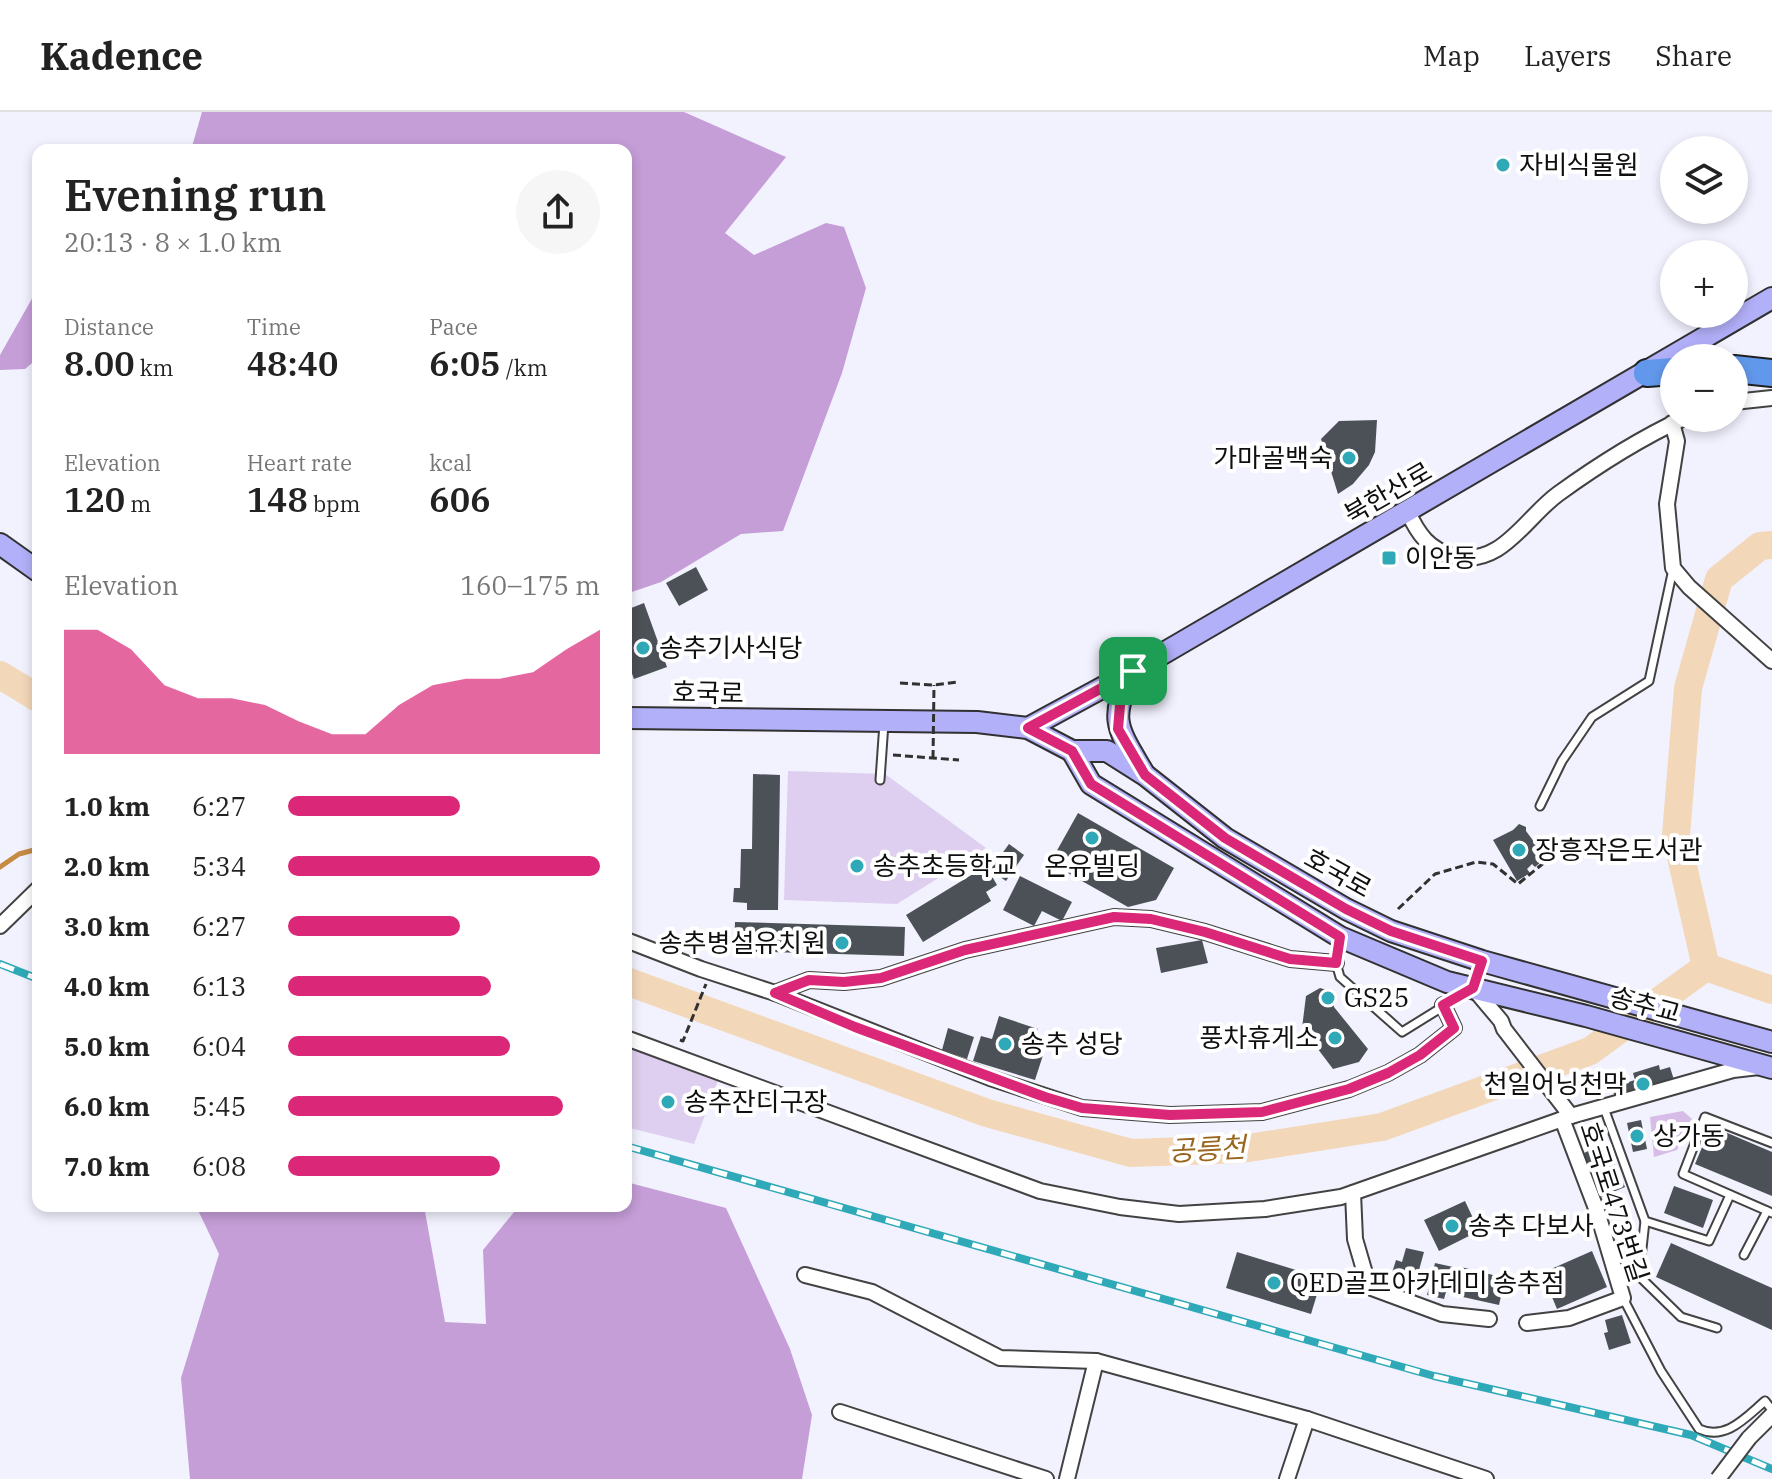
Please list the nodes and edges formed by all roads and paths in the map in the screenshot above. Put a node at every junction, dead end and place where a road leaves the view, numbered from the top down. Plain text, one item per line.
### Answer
1 (1772, 298) edge
2 (1748, 370) edge
3 (1660, 372) edge
4 (1647, 373) junction
5 (1772, 373) edge
6 (1772, 398) edge
7 (1748, 401) edge
8 (1660, 431) edge
9 (1677, 432) edge
10 (1408, 512) junction
11 (0, 544) edge
12 (32, 567) edge
13 (1673, 568) junction
14 (1772, 661) edge
15 (1133, 671) junction
16 (958, 682) dead end
17 (900, 683) dead end
18 (934, 685) junction
19 (632, 718) edge
20 (884, 721) junction
21 (1028, 728) junction
22 (1072, 751) junction
23 (893, 755) dead end
24 (933, 758) junction
25 (959, 760) dead end
26 (1145, 775) junction
27 (880, 780) dead end
28 (1540, 806) dead end
29 (1537, 837) dead end
30 (32, 895) edge
31 (1398, 909) dead end
32 (0, 926) edge
33 (1340, 937) junction
34 (632, 942) edge
35 (1482, 961) junction
36 (1336, 963) junction
37 (708, 980) dead end
38 (1473, 988) junction
39 (775, 993) junction
40 (1604, 997) joint
41 (1443, 1005) junction
42 (1586, 1016) joint
43 (632, 1040) edge
44 (683, 1041) dead end
45 (1772, 1042) edge
46 (1769, 1067) edge
47 (1604, 1106) junction
48 (1566, 1117) junction
49 (1772, 1143) edge
50 (1353, 1193) junction
51 (1730, 1195) junction
52 (1770, 1212) edge
53 (1645, 1221) junction
54 (1744, 1255) dead end
55 (805, 1275) dead end
56 (1623, 1298) junction
57 (1489, 1319) dead end
58 (1527, 1323) dead end
59 (1717, 1328) dead end
60 (1096, 1361) junction
61 (840, 1412) dead end
62 (1772, 1412) edge
63 (1307, 1419) junction
64 (1046, 1479) edge
65 (1067, 1479) edge
66 (1287, 1479) edge
67 (1486, 1479) edge
68 (1718, 1479) edge

1 - 4 street, 북한산로
2 - 5 highway
3 - 4 highway
4 - 10 street, 북한산로
6 - 7 street
8 - 10 street
9 - 13 street
10 - 15 street, 북한산로
11 - 12 street
13 - 14 street
13 - 28 lane
15 - 21 street, 북한산로
15 - 26 street
16 - 18 path
17 - 18 path
18 - 24 path, bridge
19 - 20 street, 호국로
20 - 21 street, 호국로
20 - 27 lane
21 - 22 street, 호국로
22 - 26 street, 호국로
22 - 33 street, 호국로
23 - 24 path
24 - 25 path
26 - 35 street, 호국로
29 - 31 path
30 - 32 street
33 - 36 lane
33 - 38 street, 호국로
34 - 39 street
35 - 38 lane
35 - 40 street, 호국로
36 - 39 street
36 - 41 lane
37 - 44 path
38 - 41 lane
38 - 42 street, 호국로
38 - 48 street, 호국로473번길
39 - 41 street
40 - 45 street, 송추교
42 - 46 street, 송추교
43 - 50 street
46 - 47 street
47 - 48 street
47 - 53 lane
48 - 50 street
48 - 56 street, 호국로473번길
49 - 51 lane
50 - 57 street
51 - 52 lane
51 - 53 lane
52 - 54 lane
53 - 59 lane
55 - 60 street
56 - 58 street, 호국로473번길
56 - 62 lane
60 - 63 street
60 - 65 street
61 - 64 street
62 - 68 street, bridge
63 - 66 street
63 - 67 street

